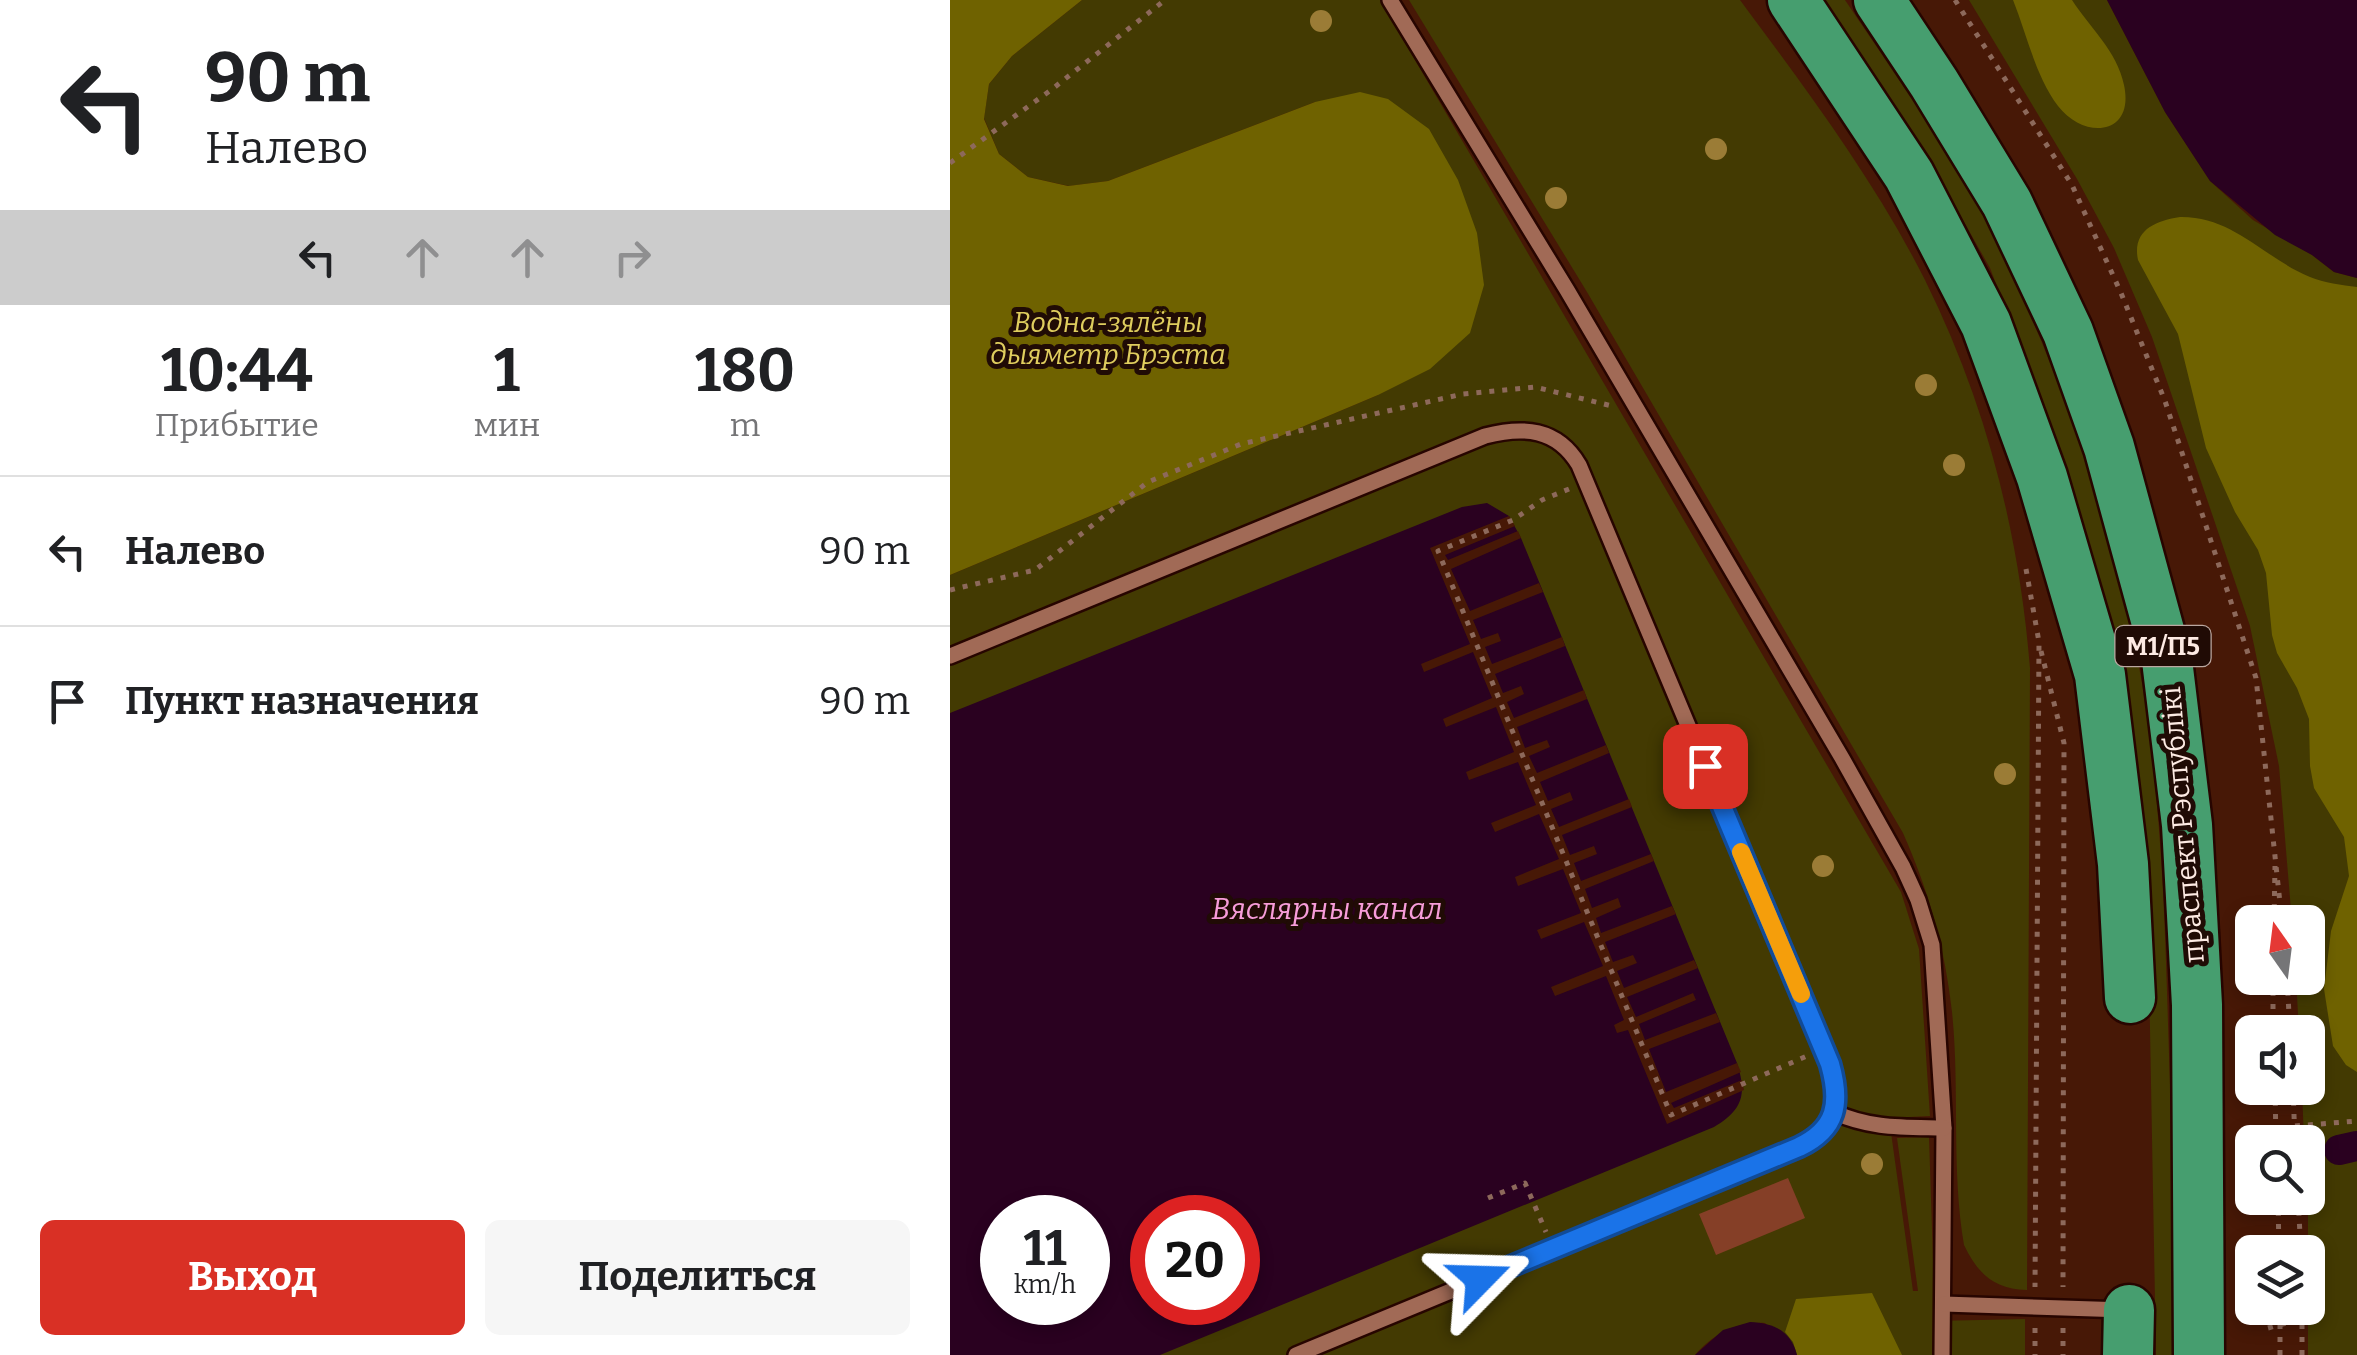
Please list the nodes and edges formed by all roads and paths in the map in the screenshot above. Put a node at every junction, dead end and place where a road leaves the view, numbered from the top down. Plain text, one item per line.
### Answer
1 (1166, 0) edge
2 (1390, 0) edge
3 (1793, 0) edge
4 (1878, 0) edge
5 (1956, 0) edge
6 (950, 162) edge
7 (1640, 413) junction
8 (1542, 500) dead end
9 (2026, 569) dead end
10 (950, 590) edge
11 (2039, 642) junction
12 (950, 656) edge
13 (2275, 837) junction
14 (2274, 905) edge
15 (2281, 905) edge
16 (2130, 998) dead end
17 (1824, 1049) junction
18 (1834, 1112) junction
19 (2357, 1121) edge
20 (2307, 1125) edge
21 (1944, 1128) junction
22 (1488, 1198) dead end
23 (1534, 1204) dead end
24 (1944, 1304) junction
25 (2035, 1307) junction
26 (2062, 1307) junction
27 (2281, 1325) joint
28 (2301, 1325) edge
29 (2268, 1328) dead end
30 (2128, 1332) edge
31 (1296, 1355) edge
32 (1942, 1355) edge
33 (2036, 1355) edge
34 (2063, 1355) edge
35 (2199, 1355) edge
36 (2280, 1355) edge
37 (2302, 1355) edge

1 - 6 path
2 - 7 lane
3 - 16 highway, М1/П5
4 - 35 highway, праспект Рэспублікі / М1/П5
5 - 13 path
7 - 10 path
7 - 21 lane
8 - 17 path
9 - 11 path
11 - 25 path
11 - 26 path
12 - 17 lane
13 - 14 path
13 - 15 path
17 - 18 lane
18 - 21 lane
18 - 31 lane
19 - 20 path
21 - 24 lane
22 - 23 path
24 - 25 lane
24 - 32 lane
25 - 26 lane
25 - 33 path
26 - 30 lane
26 - 34 path
27 - 29 path
27 - 36 path
28 - 37 path

